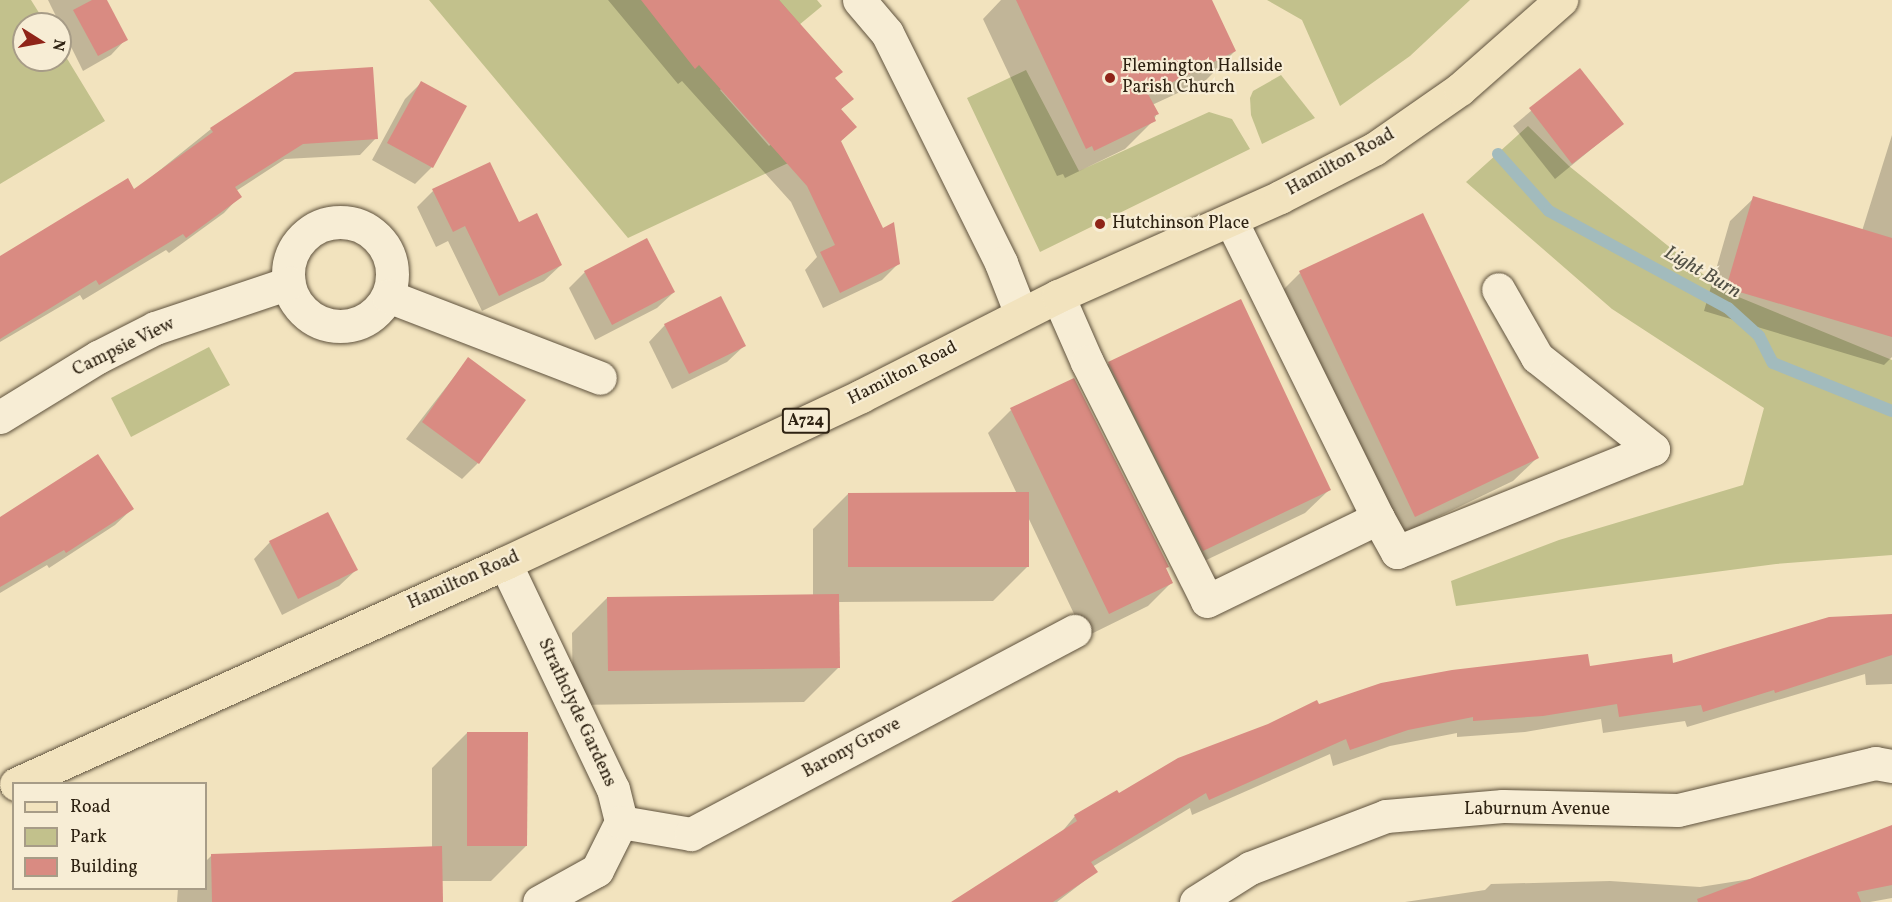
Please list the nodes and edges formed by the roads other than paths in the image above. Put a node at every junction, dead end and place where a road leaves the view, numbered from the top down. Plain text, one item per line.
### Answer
1 (860, 0) edge
2 (1561, 0) edge
3 (1232, 221) junction
4 (289, 283) junction
5 (1498, 289) dead end
6 (388, 296) junction
7 (1058, 296) junction
8 (1022, 314) junction
9 (600, 378) dead end
10 (0, 417) edge
11 (1378, 518) junction
12 (505, 563) junction
13 (1075, 631) dead end
14 (1892, 766) edge
15 (19, 782) edge
16 (621, 822) junction
17 (539, 902) edge
18 (1196, 902) edge

1 - 8 street
2 - 3 main road, Hamilton Road / A724
3 - 7 main road, Hamilton Road / A724
3 - 11 street
4 - 6 street
4 - 6 street
4 - 10 street, Campsie View
5 - 11 street
6 - 9 street
7 - 8 main road, Hamilton Road / A724
7 - 11 street
8 - 12 main road, Hamilton Road / A724
12 - 15 main road, Hamilton Road / A724
12 - 16 street, Strathclyde Gardens
13 - 16 street, Barony Grove
14 - 18 street, Laburnum Avenue
16 - 17 street

